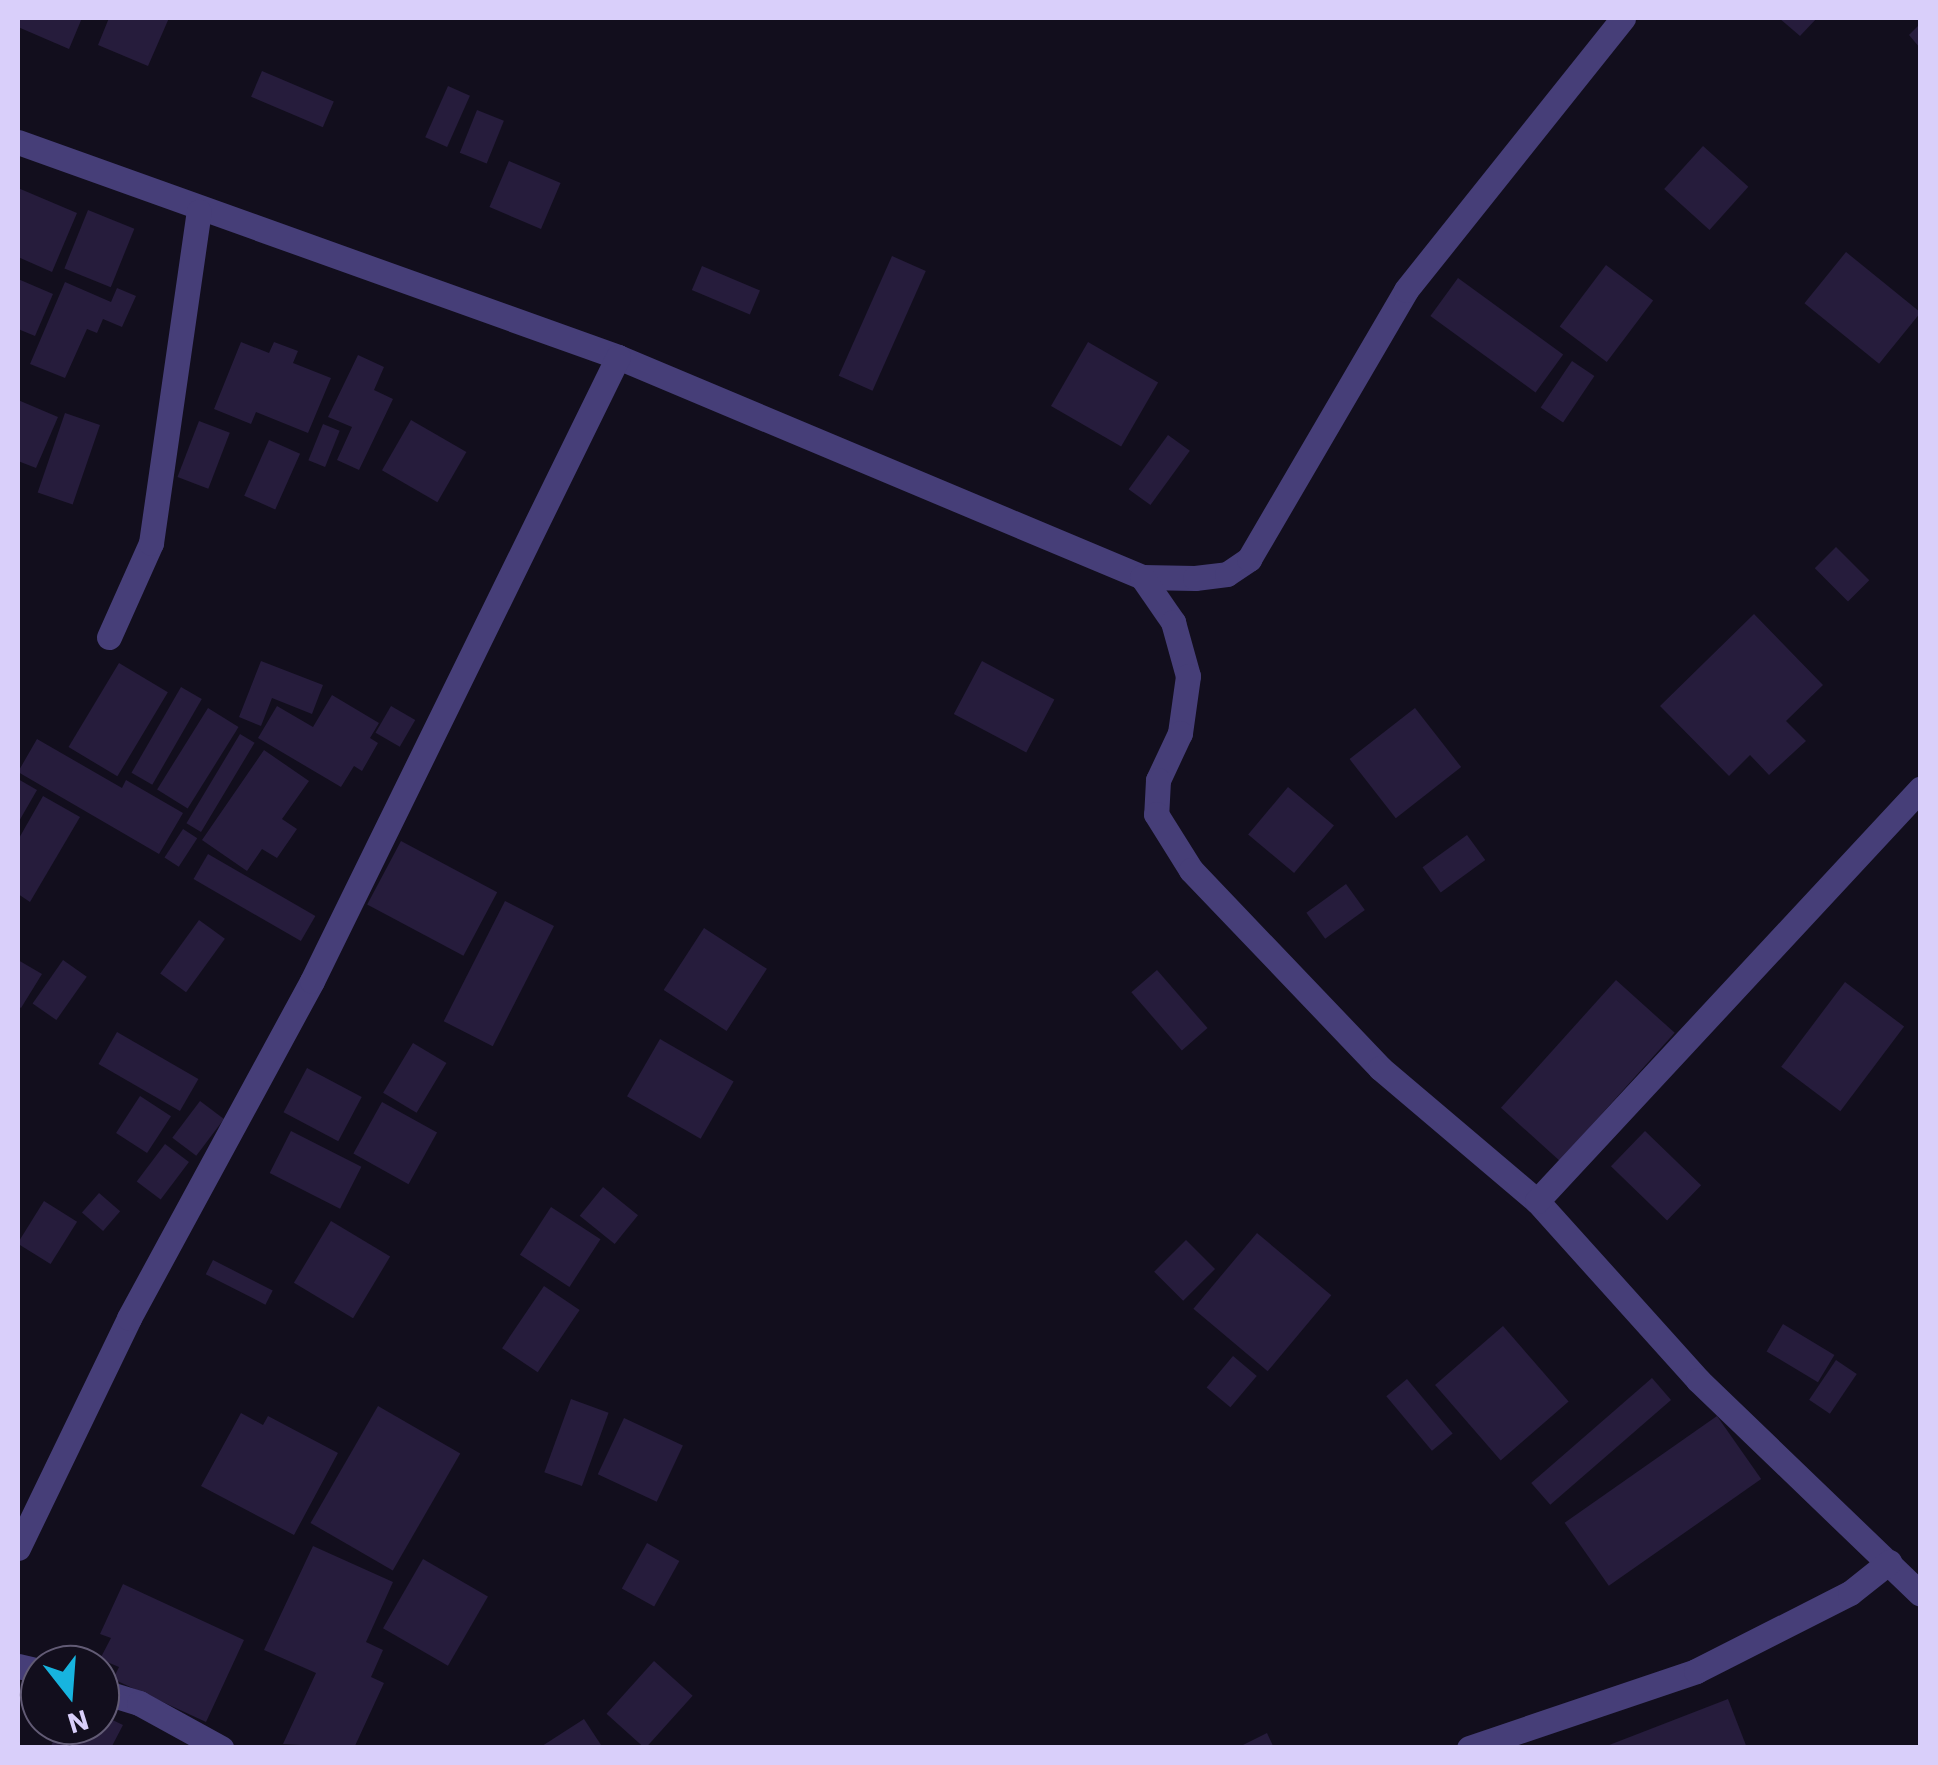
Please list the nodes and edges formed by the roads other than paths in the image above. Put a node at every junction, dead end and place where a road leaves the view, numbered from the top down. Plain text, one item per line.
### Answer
1 (1624, 18) edge
2 (18, 142) edge
3 (199, 211) junction
4 (618, 357) junction
5 (1142, 577) junction
6 (109, 637) dead end
7 (1920, 789) edge
8 (1537, 1202) junction
9 (18, 1548) edge
10 (1889, 1562) junction
11 (1920, 1594) edge
12 (120, 1697) edge
13 (221, 1748) edge
14 (1469, 1748) edge

1 - 5 street
2 - 3 street
3 - 4 street
3 - 6 street
4 - 5 street
4 - 9 street
5 - 8 street
7 - 8 street
8 - 10 street
10 - 11 street
10 - 14 street
12 - 13 street

